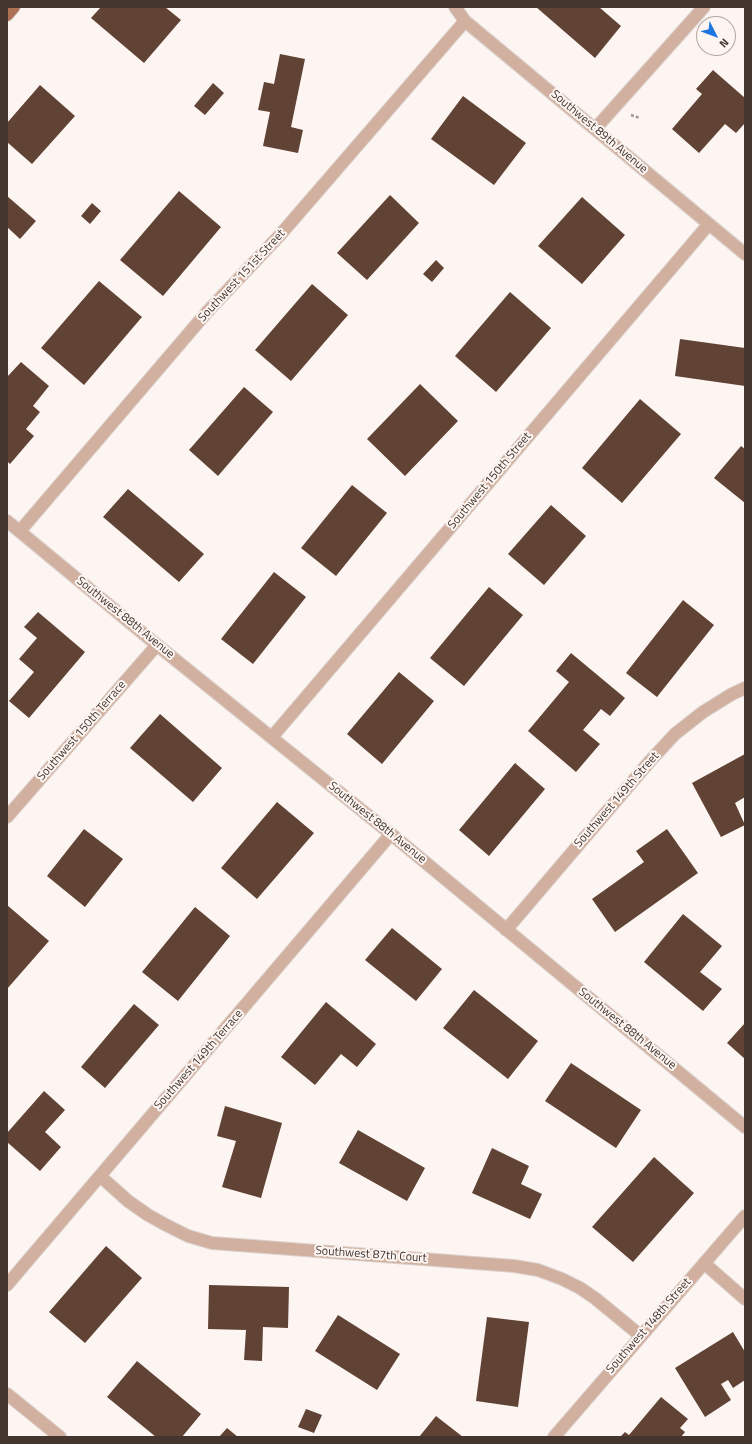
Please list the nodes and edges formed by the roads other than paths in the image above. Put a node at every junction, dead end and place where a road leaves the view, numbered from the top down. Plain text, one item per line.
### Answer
1 (14, 7) edge
2 (455, 7) edge
3 (704, 7) edge
4 (7, 15) edge
5 (464, 21) junction
6 (595, 129) junction
7 (709, 224) junction
8 (745, 254) edge
9 (7, 521) edge
10 (20, 531) junction
11 (157, 644) junction
12 (745, 688) edge
13 (272, 737) junction
14 (7, 817) edge
15 (391, 834) junction
16 (506, 930) junction
17 (745, 1127) edge
18 (100, 1176) junction
19 (745, 1216) edge
20 (704, 1264) junction
21 (7, 1285) edge
22 (745, 1299) edge
23 (640, 1336) junction
24 (7, 1394) edge
25 (60, 1437) edge
26 (554, 1437) edge

1 - 4 main road
2 - 5 street, Southwest 89th Avenue
3 - 6 street
5 - 6 street, Southwest 89th Avenue
5 - 10 street, Southwest 151st Street
6 - 7 street, Southwest 89th Avenue
7 - 8 street, Southwest 89th Avenue
7 - 13 street, Southwest 150th Street
9 - 10 street, Southwest 88th Avenue
10 - 11 street, Southwest 88th Avenue
11 - 13 street, Southwest 88th Avenue
11 - 14 street, Southwest 150th Terrace
12 - 16 street, Southwest 149th Street
13 - 15 street, Southwest 88th Avenue
15 - 16 street, Southwest 88th Avenue
15 - 18 street, Southwest 149th Terrace
16 - 17 street, Southwest 88th Avenue
18 - 21 street, Southwest 149th Terrace
18 - 23 street, Southwest 87th Court
19 - 20 street, Southwest 148th Street
20 - 22 street
20 - 23 street, Southwest 148th Street
23 - 26 street, Southwest 148th Street
24 - 25 street

